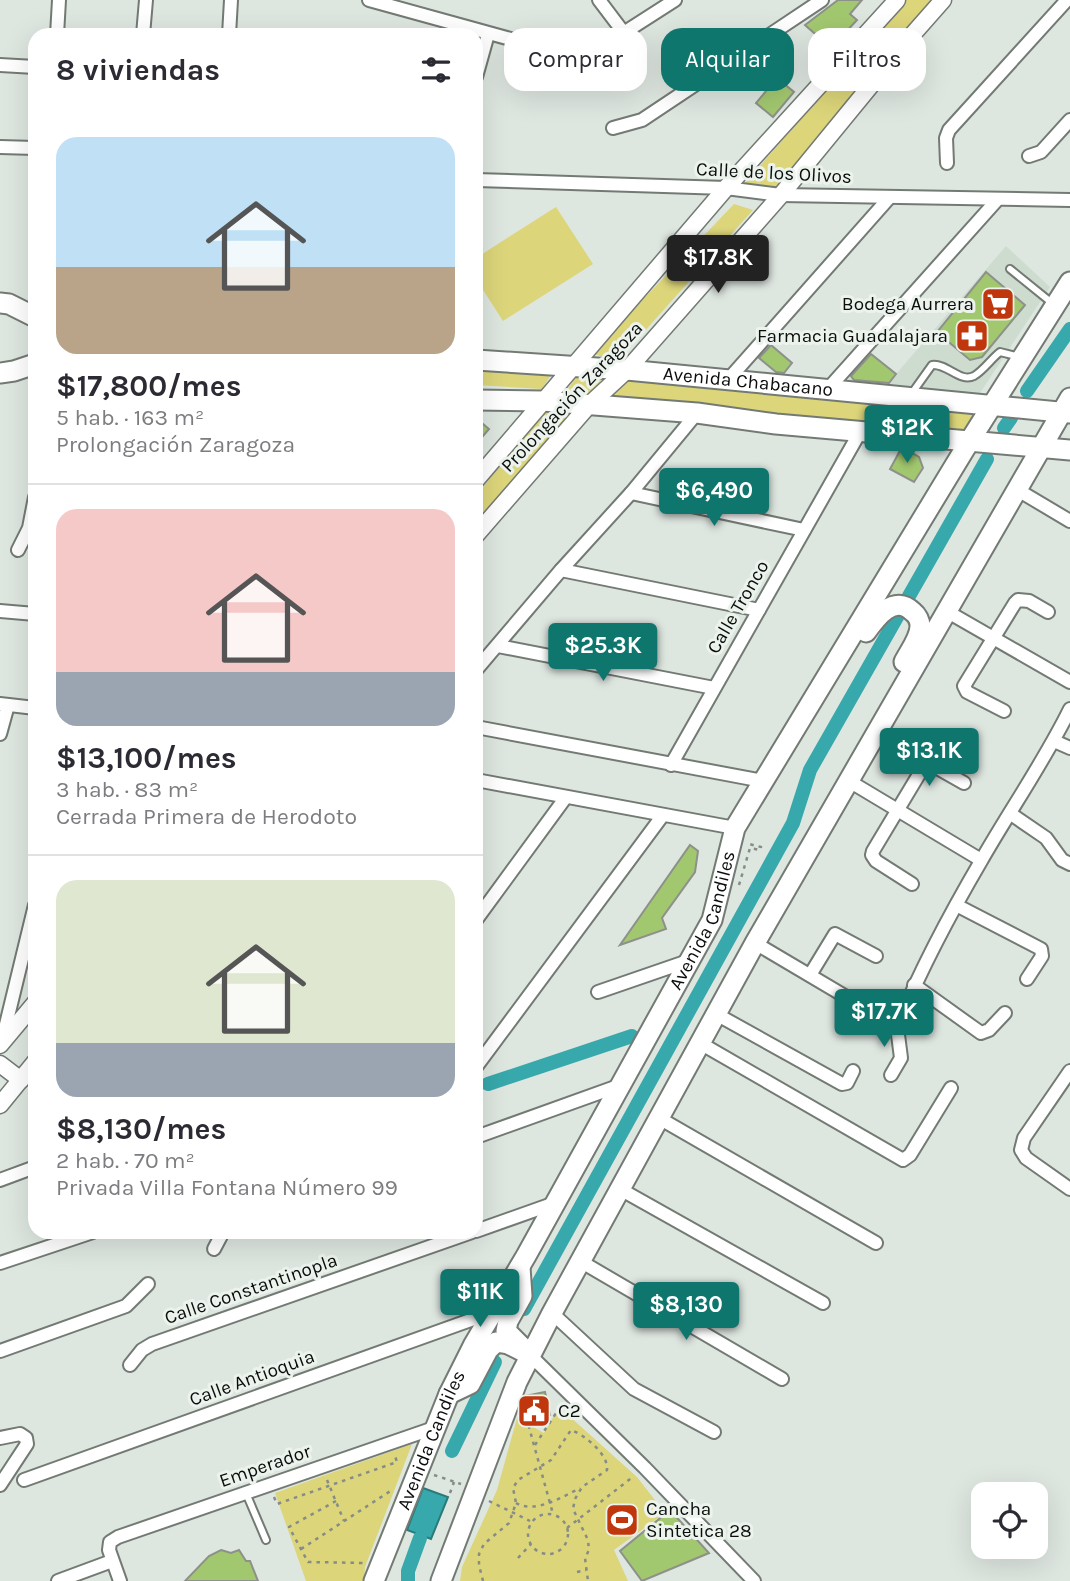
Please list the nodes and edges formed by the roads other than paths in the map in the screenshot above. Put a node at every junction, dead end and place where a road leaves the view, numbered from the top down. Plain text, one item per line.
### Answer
1 (59, 0) edge
2 (146, 0) edge
3 (231, 0) edge
4 (369, 0) edge
5 (599, 0) edge
6 (674, 0) edge
7 (822, 0) edge
8 (897, 0) edge
9 (943, 0) edge
10 (1067, 0) edge
11 (57, 28) edge
12 (144, 28) edge
13 (229, 28) edge
14 (467, 28) edge
15 (620, 28) edge
16 (632, 28) edge
17 (483, 33) edge
18 (488, 34) junction
19 (504, 38) edge
20 (483, 52) edge
21 (0, 65) edge
22 (28, 67) edge
23 (1070, 120) edge
24 (613, 128) dead end
25 (0, 147) edge
26 (28, 148) edge
27 (1029, 156) dead end
28 (947, 163) dead end
29 (483, 180) edge
30 (726, 188) junction
31 (780, 195) junction
32 (889, 198) junction
33 (998, 199) junction
34 (1070, 200) edge
35 (1010, 269) dead end
36 (1070, 282) edge
37 (0, 303) edge
38 (1055, 305) junction
39 (28, 311) edge
40 (1022, 358) junction
41 (483, 360) edge
42 (573, 365) junction
43 (28, 366) edge
44 (627, 370) junction
45 (0, 373) edge
46 (727, 381) junction
47 (827, 390) junction
48 (909, 397) junction
49 (483, 400) edge
50 (542, 401) junction
51 (589, 405) junction
52 (992, 407) junction
53 (1067, 408) edge
54 (697, 413) junction
55 (860, 432) junction
56 (969, 442) junction
57 (1041, 448) junction
58 (1070, 450) edge
59 (483, 472) edge
60 (1016, 489) junction
61 (631, 494) junction
62 (1070, 521) edge
63 (483, 527) edge
64 (804, 530) junction
65 (28, 534) edge
66 (18, 550) dead end
67 (561, 570) junction
68 (759, 610) junction
69 (0, 611) edge
70 (948, 612) junction
71 (1048, 612) dead end
72 (28, 613) edge
73 (994, 639) junction
74 (498, 646) junction
75 (483, 662) edge
76 (834, 664) junction
77 (1070, 681) edge
78 (714, 688) junction
79 (896, 699) junction
80 (4, 704) edge
81 (28, 707) edge
82 (1070, 709) edge
83 (1004, 712) dead end
84 (483, 728) edge
85 (0, 734) edge
86 (1054, 741) junction
87 (1070, 748) edge
88 (671, 765) junction
89 (483, 781) edge
90 (763, 781) junction
91 (849, 781) junction
92 (964, 783) dead end
93 (566, 797) junction
94 (897, 808) junction
95 (1011, 814) junction
96 (663, 815) junction
97 (734, 828) junction
98 (981, 860) junction
99 (1070, 864) edge
100 (912, 884) dead end
101 (957, 906) junction
102 (483, 910) edge
103 (28, 934) edge
104 (755, 943) junction
105 (876, 956) dead end
106 (688, 961) junction
107 (810, 975) junction
108 (1027, 979) dead end
109 (914, 985) junction
110 (598, 992) dead end
111 (28, 1011) edge
112 (1005, 1013) dead end
113 (716, 1014) junction
114 (897, 1027) junction
115 (700, 1043) junction
116 (1, 1044) edge
117 (483, 1059) edge
118 (0, 1064) edge
119 (28, 1071) edge
120 (853, 1071) dead end
121 (1070, 1071) edge
122 (891, 1075) dead end
123 (21, 1080) junction
124 (621, 1085) junction
125 (951, 1088) dead end
126 (0, 1105) edge
127 (659, 1118) junction
128 (483, 1135) edge
129 (28, 1170) edge
130 (0, 1180) edge
131 (620, 1189) junction
132 (1070, 1189) edge
133 (555, 1203) junction
134 (483, 1228) edge
135 (72, 1239) edge
136 (219, 1239) edge
137 (451, 1239) edge
138 (876, 1243) dead end
139 (214, 1249) dead end
140 (580, 1261) junction
141 (0, 1263) edge
142 (520, 1267) junction
143 (148, 1284) dead end
144 (823, 1303) dead end
145 (493, 1312) junction
146 (552, 1313) junction
147 (0, 1351) edge
148 (530, 1355) junction
149 (130, 1366) dead end
150 (782, 1379) dead end
151 (449, 1394) junction
152 (434, 1428) junction
153 (714, 1432) dead end
154 (0, 1438) edge
155 (24, 1480) dead end
156 (0, 1485) edge
157 (246, 1493) junction
158 (266, 1540) dead end
159 (112, 1561) junction
160 (372, 1575) edge
161 (58, 1581) edge
162 (120, 1581) edge
163 (442, 1581) edge
164 (754, 1581) edge

1 - 11 street
2 - 12 street
3 - 13 street
4 - 14 street
5 - 15 street
6 - 16 street
7 - 24 street
8 - 30 street, Prolongación Zaragoza
9 - 31 street, Prolongación Zaragoza
10 - 28 street
17 - 18 street
18 - 19 street
18 - 20 street
21 - 22 street
23 - 27 street
25 - 26 street
29 - 30 street, Calle de los Olivos
30 - 31 street, Calle de los Olivos
30 - 42 street, Prolongación Zaragoza
31 - 32 street, Calle de los Olivos
31 - 44 street, Prolongación Zaragoza
32 - 33 street, Calle de los Olivos
32 - 46 street
33 - 34 street, Calle de los Olivos
33 - 47 street
35 - 38 lane
36 - 38 main road, Avenida Candiles
37 - 39 main road
38 - 40 main road, Avenida Candiles
40 - 48 lane
40 - 52 main road, Avenida Candiles
41 - 42 main road, Avenida Chabacano
42 - 44 main road, Avenida Chabacano
42 - 50 street, Prolongación Zaragoza
43 - 45 main road
44 - 46 main road, Avenida Chabacano
44 - 51 street, Prolongación Zaragoza
46 - 47 main road, Avenida Chabacano
47 - 48 main road, Avenida Chabacano
48 - 52 main road, Avenida Chabacano
49 - 50 main road, Avenida Chabacano
50 - 51 main road, Avenida Chabacano
50 - 59 street, Prolongación Zaragoza
51 - 54 main road, Avenida Chabacano
51 - 63 street, Prolongación Zaragoza
52 - 53 main road, Avenida Chabacano
52 - 56 main road, Avenida Candiles
53 - 57 main road
54 - 55 main road, Avenida Chabacano
54 - 61 street
55 - 56 main road, Avenida Chabacano
55 - 64 street, Calle Tronco
56 - 57 main road, Avenida Chabacano
56 - 76 main road, Avenida Candiles
57 - 58 main road, Avenida Chabacano
57 - 60 main road
60 - 62 street
60 - 70 main road
61 - 64 street
61 - 67 street
64 - 68 street, Calle Tronco
65 - 66 street
67 - 68 street
67 - 74 street
68 - 78 street, Calle Tronco
69 - 72 street
70 - 73 street
70 - 79 main road
71 - 73 street
73 - 77 street
73 - 83 street
74 - 75 street
74 - 78 street
76 - 79 main road
76 - 90 main road, Avenida Candiles
78 - 88 street, Calle Tronco
79 - 91 main road
80 - 81 street
80 - 85 street
82 - 86 street
84 - 88 street
86 - 87 street
86 - 95 street
88 - 90 street
89 - 93 street
90 - 97 main road, Avenida Candiles
91 - 94 street
91 - 104 main road
92 - 94 street
93 - 96 street
93 - 102 street
94 - 98 street
94 - 100 street
95 - 98 street
95 - 99 street
96 - 97 street
96 - 117 street
97 - 106 main road, Avenida Candiles
98 - 101 street
101 - 108 street
101 - 109 street
103 - 116 street
104 - 107 street
104 - 113 main road
105 - 107 street
106 - 110 street
106 - 124 main road, Avenida Candiles
107 - 114 street
109 - 112 street
109 - 114 street
111 - 116 street
113 - 115 main road
113 - 120 street
114 - 122 street
115 - 125 street
115 - 127 main road
118 - 123 street
119 - 123 street
121 - 132 street
123 - 126 street
124 - 128 street
124 - 133 main road, Avenida Candiles
127 - 131 main road
127 - 138 street
129 - 130 street
131 - 140 main road
131 - 144 street
133 - 134 street, Calle Constantinopla
133 - 142 main road, Avenida Candiles
135 - 141 street
136 - 139 street
137 - 149 street, Calle Constantinopla
140 - 146 main road
140 - 150 street
142 - 145 main road, Avenida Candiles
142 - 148 main road
143 - 147 street
145 - 151 main road, Avenida Candiles
145 - 155 street, Calle Antioquia
146 - 148 main road
146 - 153 street
148 - 151 main road
148 - 163 main road
148 - 164 street
151 - 152 main road, Avenida Candiles
152 - 157 street, Emperador
152 - 160 main road, Avenida Candiles
154 - 156 street
157 - 158 lane
157 - 159 street, Emperador
159 - 161 street
159 - 162 street

